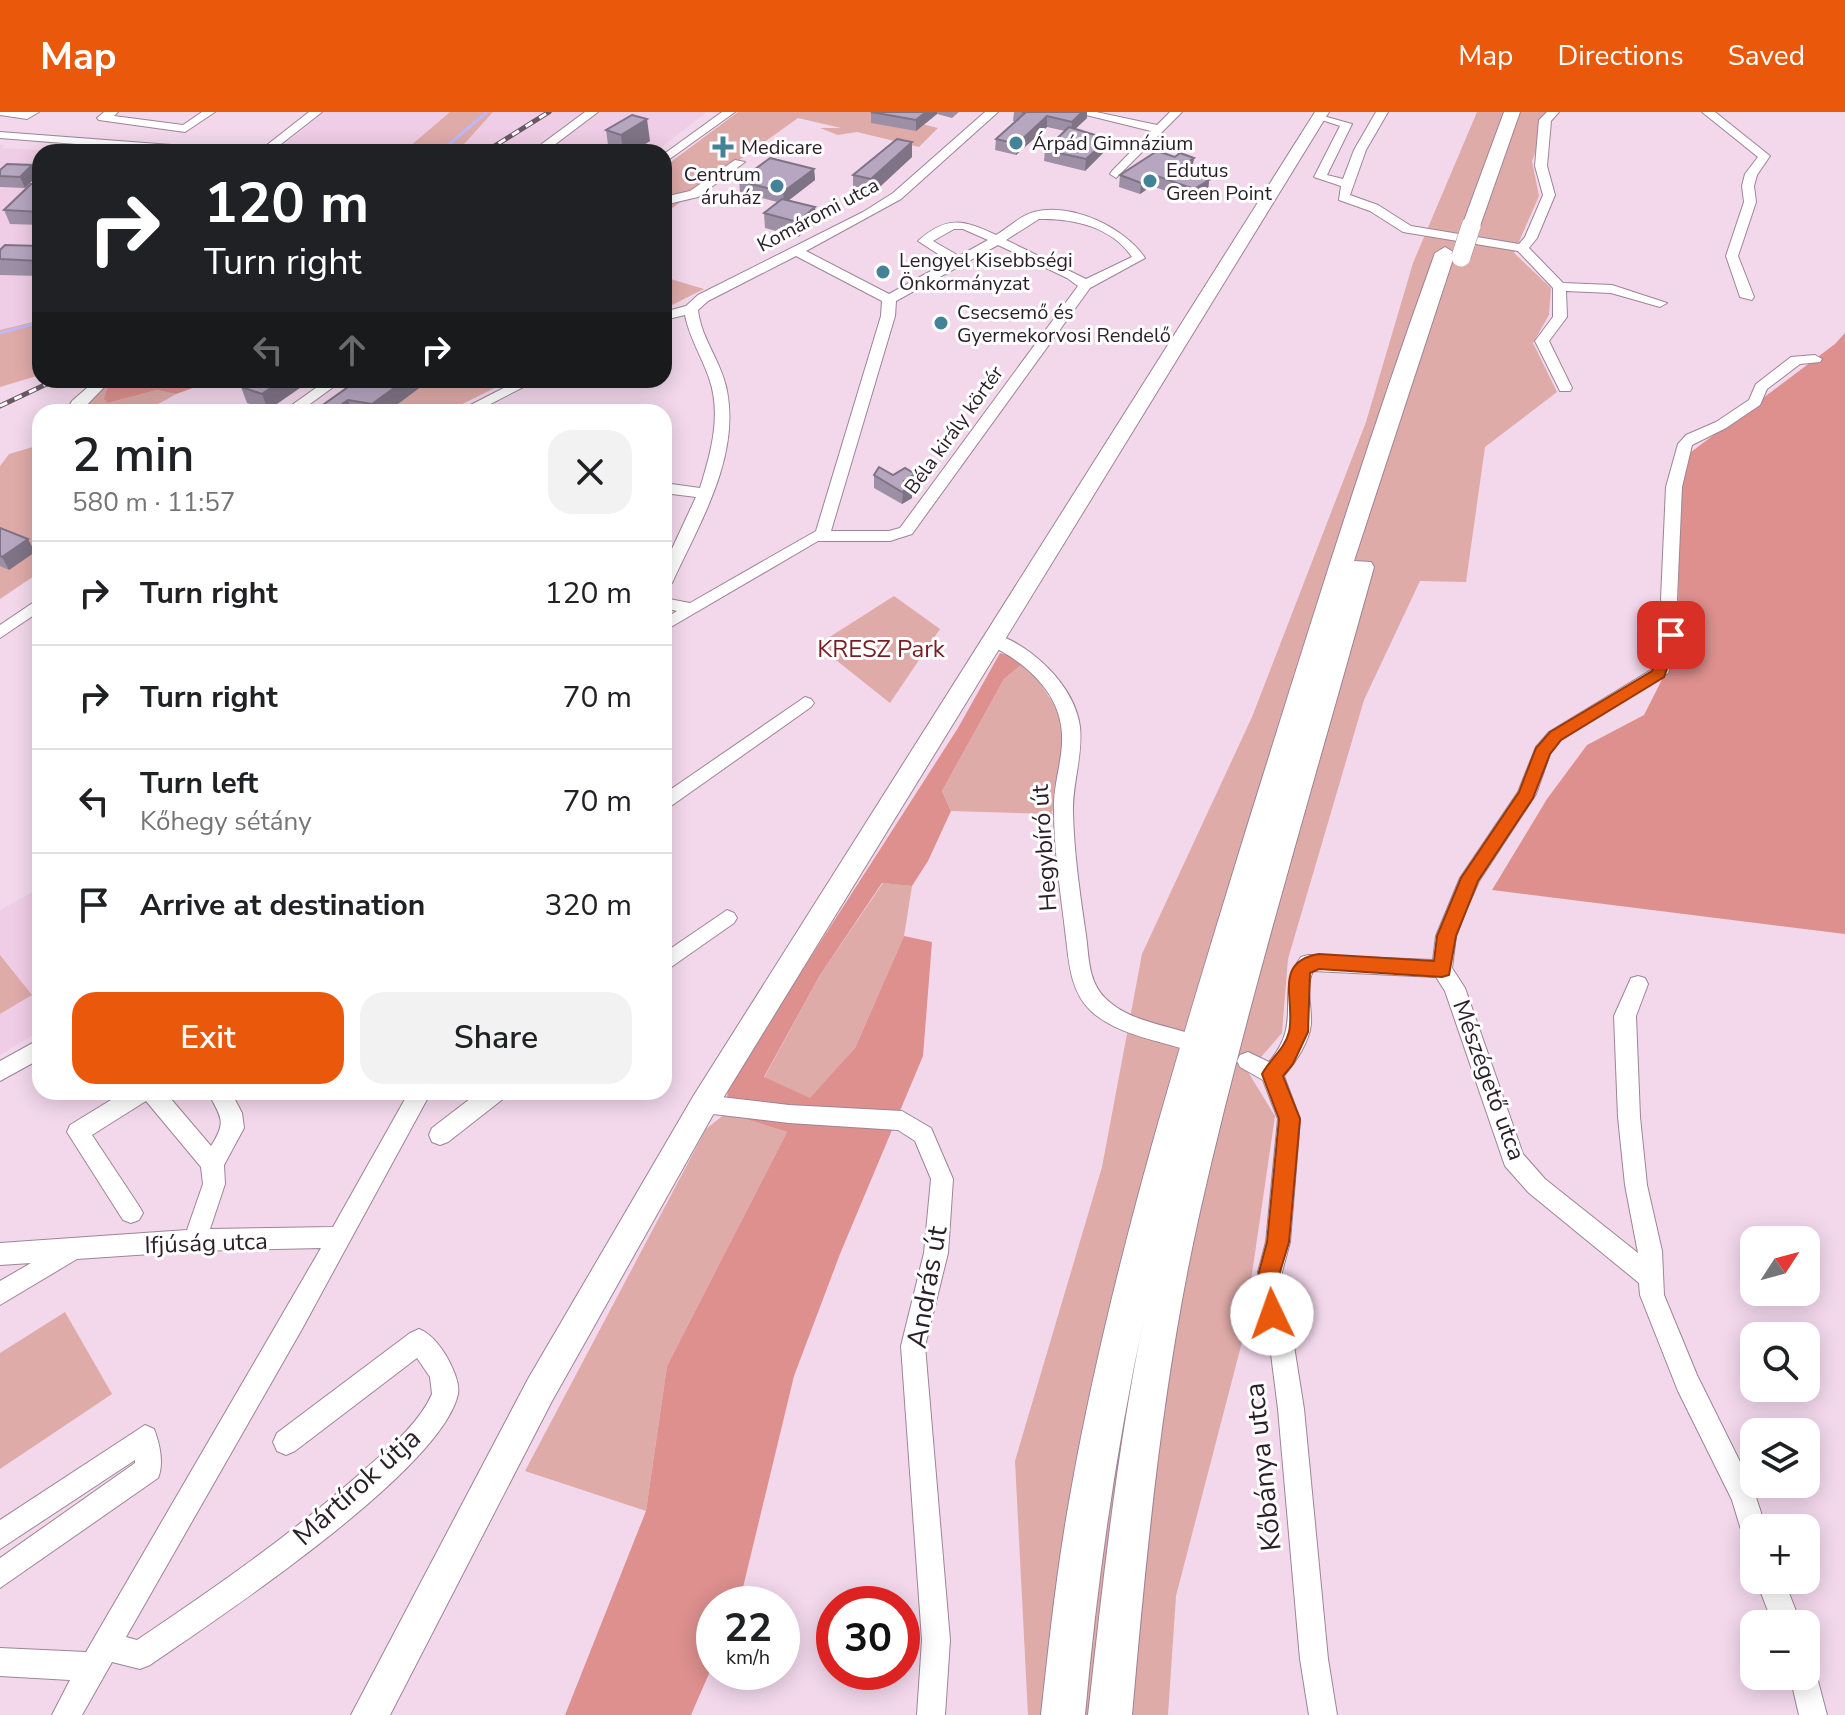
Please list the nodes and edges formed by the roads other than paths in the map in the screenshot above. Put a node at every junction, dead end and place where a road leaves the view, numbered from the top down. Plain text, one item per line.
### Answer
1 (0, 112) edge
2 (33, 112) edge
3 (112, 112) edge
4 (209, 112) edge
5 (316, 112) edge
6 (592, 112) edge
7 (717, 112) edge
8 (729, 112) edge
9 (992, 112) edge
10 (1080, 112) edge
11 (1176, 112) edge
12 (1382, 112) edge
13 (1496, 112) edge
14 (1512, 112) edge
15 (1553, 112) edge
16 (1708, 112) edge
17 (1321, 114) edge
18 (1159, 129) junction
19 (0, 135) edge
20 (119, 144) edge
21 (274, 144) edge
22 (548, 144) edge
23 (672, 144) edge
24 (672, 153) edge
25 (739, 162) dead end
26 (1116, 174) dead end
27 (1347, 184) junction
28 (672, 200) edge
29 (1463, 225) junction
30 (997, 239) junction
31 (1522, 248) junction
32 (796, 251) junction
33 (1453, 255) junction
34 (958, 261) junction
35 (1085, 285) junction
36 (1559, 287) junction
37 (1747, 297) dead end
38 (889, 299) junction
39 (1660, 303) dead end
40 (691, 309) junction
41 (672, 314) edge
42 (1815, 359) dead end
43 (95, 388) edge
44 (324, 388) edge
45 (338, 388) edge
46 (514, 388) edge
47 (1565, 388) dead end
48 (77, 404) edge
49 (301, 404) edge
50 (316, 404) edge
51 (480, 404) edge
52 (672, 489) edge
53 (705, 493) junction
54 (822, 536) junction
55 (672, 565) edge
56 (32, 595) edge
57 (672, 605) edge
58 (32, 609) edge
59 (693, 609) junction
60 (672, 611) edge
61 (0, 619) edge
62 (672, 621) edge
63 (0, 633) edge
64 (992, 639) junction
65 (805, 703) dead end
66 (672, 798) edge
67 (727, 918) dead end
68 (672, 958) edge
69 (1442, 969) junction
70 (1638, 984) dead end
71 (1187, 1041) dead end
72 (32, 1053) edge
73 (1248, 1061) dead end
74 (0, 1072) edge
75 (1272, 1074) junction
76 (129, 1100) edge
77 (159, 1100) edge
78 (225, 1100) edge
79 (416, 1100) edge
80 (478, 1100) edge
81 (704, 1104) junction
82 (440, 1135) dead end
83 (212, 1164) junction
84 (131, 1213) dead end
85 (340, 1237) junction
86 (195, 1240) junction
87 (72, 1251) junction
88 (11, 1253) edge
89 (0, 1266) edge
90 (1651, 1278) junction
91 (0, 1294) edge
92 (286, 1442) dead end
93 (1749, 1514) edge
94 (0, 1536) edge
95 (0, 1574) edge
96 (100, 1657) junction
97 (0, 1662) edge
98 (1807, 1690) edge
99 (66, 1715) edge
100 (370, 1715) edge
101 (931, 1715) edge
102 (1063, 1715) edge
103 (1110, 1715) edge
104 (1323, 1715) edge
105 (1813, 1715) edge

1 - 2 street
3 - 4 street
5 - 21 street
6 - 22 street
7 - 23 street
8 - 24 street
9 - 32 street, Komáromi utca
10 - 18 street
11 - 18 street
12 - 27 street
13 - 29 highway
14 - 29 highway
15 - 31 street
16 - 37 street
17 - 27 street
17 - 64 main road
18 - 26 street
19 - 20 street
25 - 28 street
27 - 31 street
29 - 33 highway, bridge
30 - 34 street, Béla király körtér
30 - 34 street
30 - 35 street
30 - 35 street, Béla király körtér
31 - 36 street
32 - 38 street
32 - 40 street, Komáromi utca
33 - 102 highway
33 - 103 highway
34 - 38 street, Béla király körtér
35 - 54 street, Béla király körtér
36 - 39 street
36 - 47 street
38 - 54 street
40 - 41 street, Komáromi utca
40 - 53 street
42 - 69 street
43 - 48 street
44 - 49 street
45 - 50 street
46 - 51 street
52 - 53 street
53 - 55 street
54 - 59 street, Béla király körtér
56 - 61 street
57 - 59 street
58 - 63 street
59 - 60 street, Béla király körtér
59 - 62 street, Béla király körtér
64 - 71 street, Hegybíró út
64 - 81 main road
65 - 66 street
67 - 68 street
69 - 75 street
69 - 90 street, Mészégető utca
70 - 90 street
72 - 74 street
73 - 75 street
75 - 104 street, Kőbánya utca
76 - 84 street
77 - 83 street
78 - 83 street
79 - 85 street
80 - 82 street
81 - 100 main road
81 - 101 street, András út
83 - 86 street
85 - 86 street, Ifjúság utca
85 - 96 street
86 - 87 street, Ifjúság utca
87 - 88 street, Ifjúság utca
87 - 91 street, Ifjúság utca
88 - 89 street, Ifjúság utca
90 - 93 street
92 - 96 street, Mártírok útja
94 - 95 street
96 - 97 street, Mártírok útja
96 - 99 street
98 - 105 street

